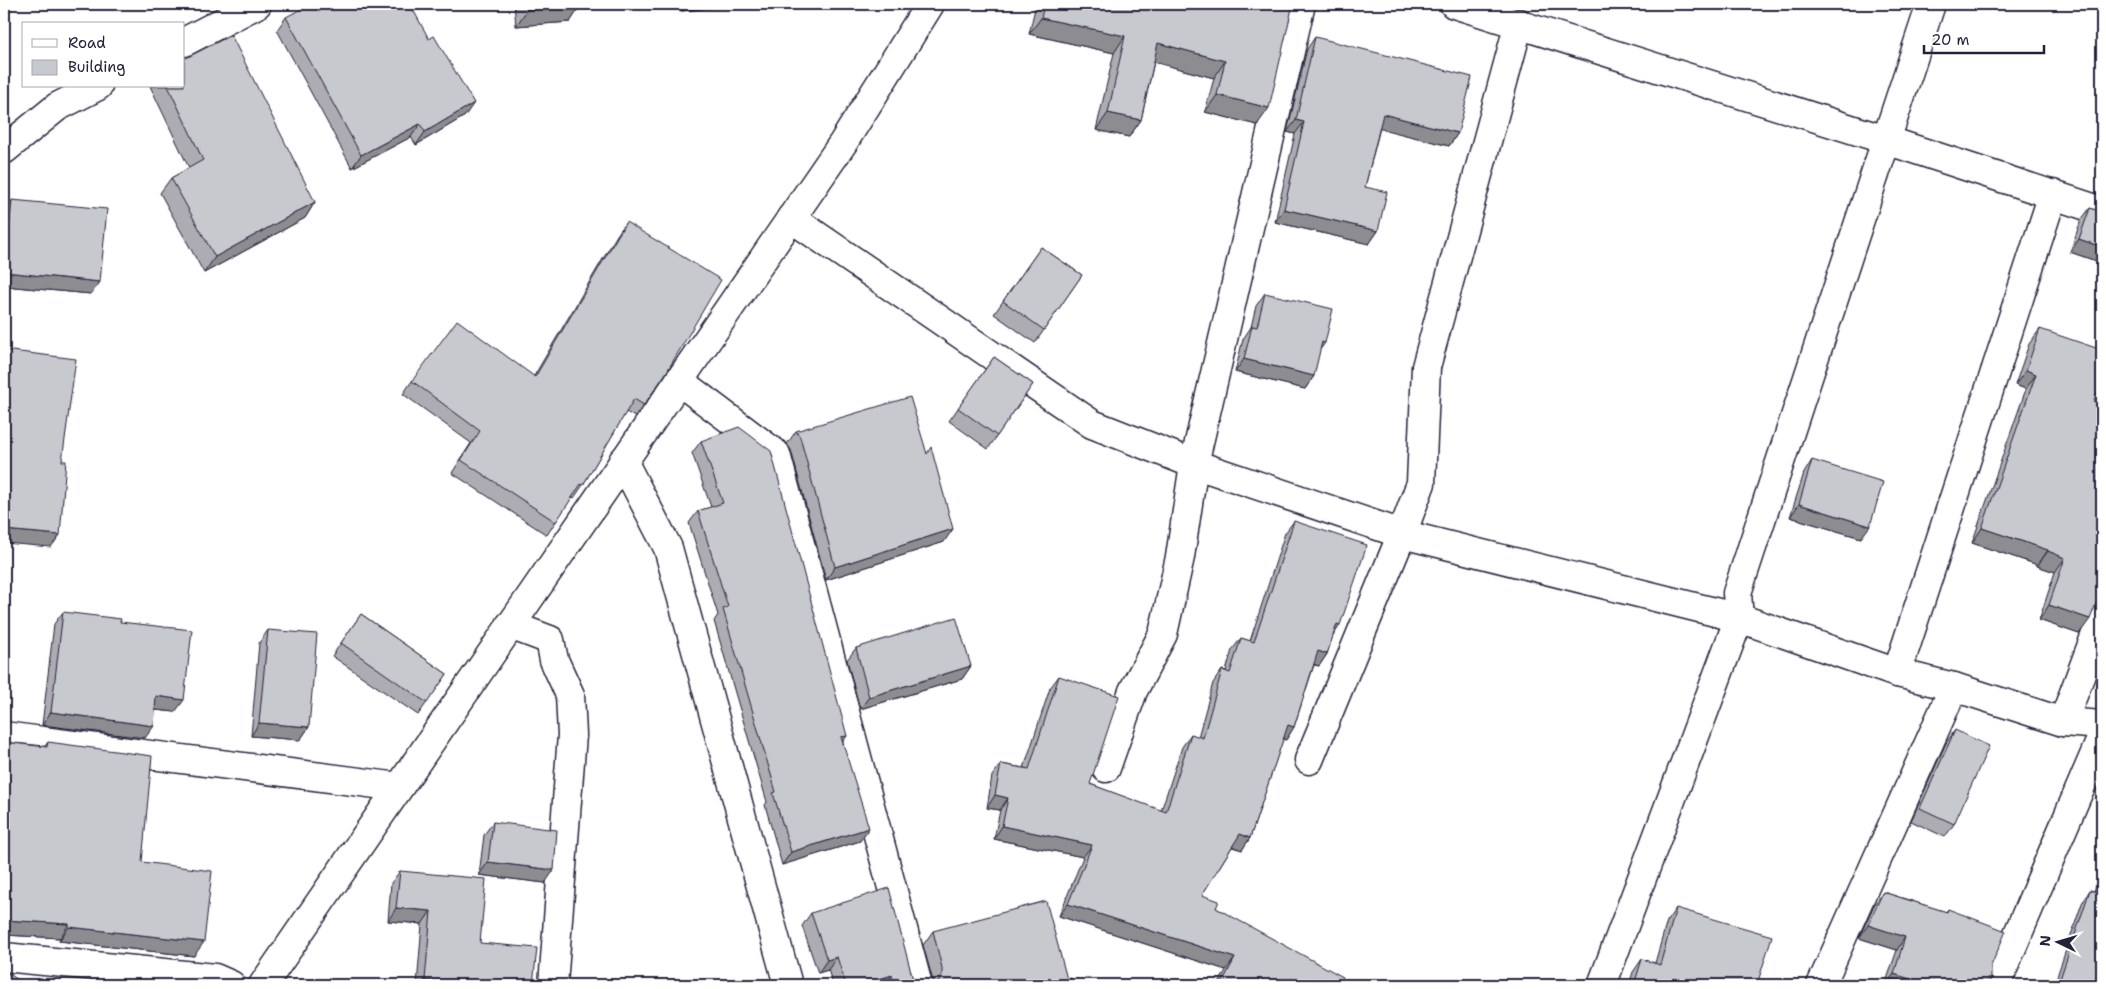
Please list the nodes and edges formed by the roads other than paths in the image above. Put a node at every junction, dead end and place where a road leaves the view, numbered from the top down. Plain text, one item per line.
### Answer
1 (257, 4) edge
2 (930, 4) edge
3 (1301, 4) edge
4 (1454, 4) edge
5 (1931, 4) edge
6 (1519, 23) junction
7 (185, 41) edge
8 (94, 88) edge
9 (1886, 140) junction
10 (4, 150) edge
11 (2053, 194) junction
12 (2102, 209) edge
13 (791, 218) junction
14 (679, 381) junction
15 (623, 461) junction
16 (1194, 464) junction
17 (1402, 534) junction
18 (1739, 618) junction
19 (2102, 618) edge
20 (510, 626) junction
21 (1897, 673) junction
22 (1954, 687) junction
23 (2063, 722) junction
24 (2102, 725) edge
25 (4, 736) edge
26 (2102, 737) edge
27 (1309, 760) dead end
28 (1106, 768) dead end
29 (398, 787) junction
30 (4, 957) edge
31 (231, 985) edge
32 (263, 985) edge
33 (553, 985) edge
34 (788, 985) edge
35 (918, 985) edge
36 (1602, 985) edge
37 (1821, 985) edge
38 (1996, 985) edge

1 - 7 street
2 - 13 street
3 - 16 street
4 - 6 street
5 - 9 street
6 - 9 street
6 - 17 street
8 - 10 street
9 - 11 street
9 - 18 street
11 - 12 street
11 - 21 street
13 - 14 street
13 - 16 street
14 - 15 street
14 - 35 street
15 - 20 street
15 - 34 street
16 - 17 street
16 - 28 street
17 - 18 street
17 - 27 street
18 - 21 street
18 - 36 street
19 - 23 street
20 - 29 street
20 - 33 street
21 - 22 street
22 - 23 street
22 - 37 street
23 - 24 street
25 - 29 street
26 - 38 street
29 - 32 street
30 - 31 street

